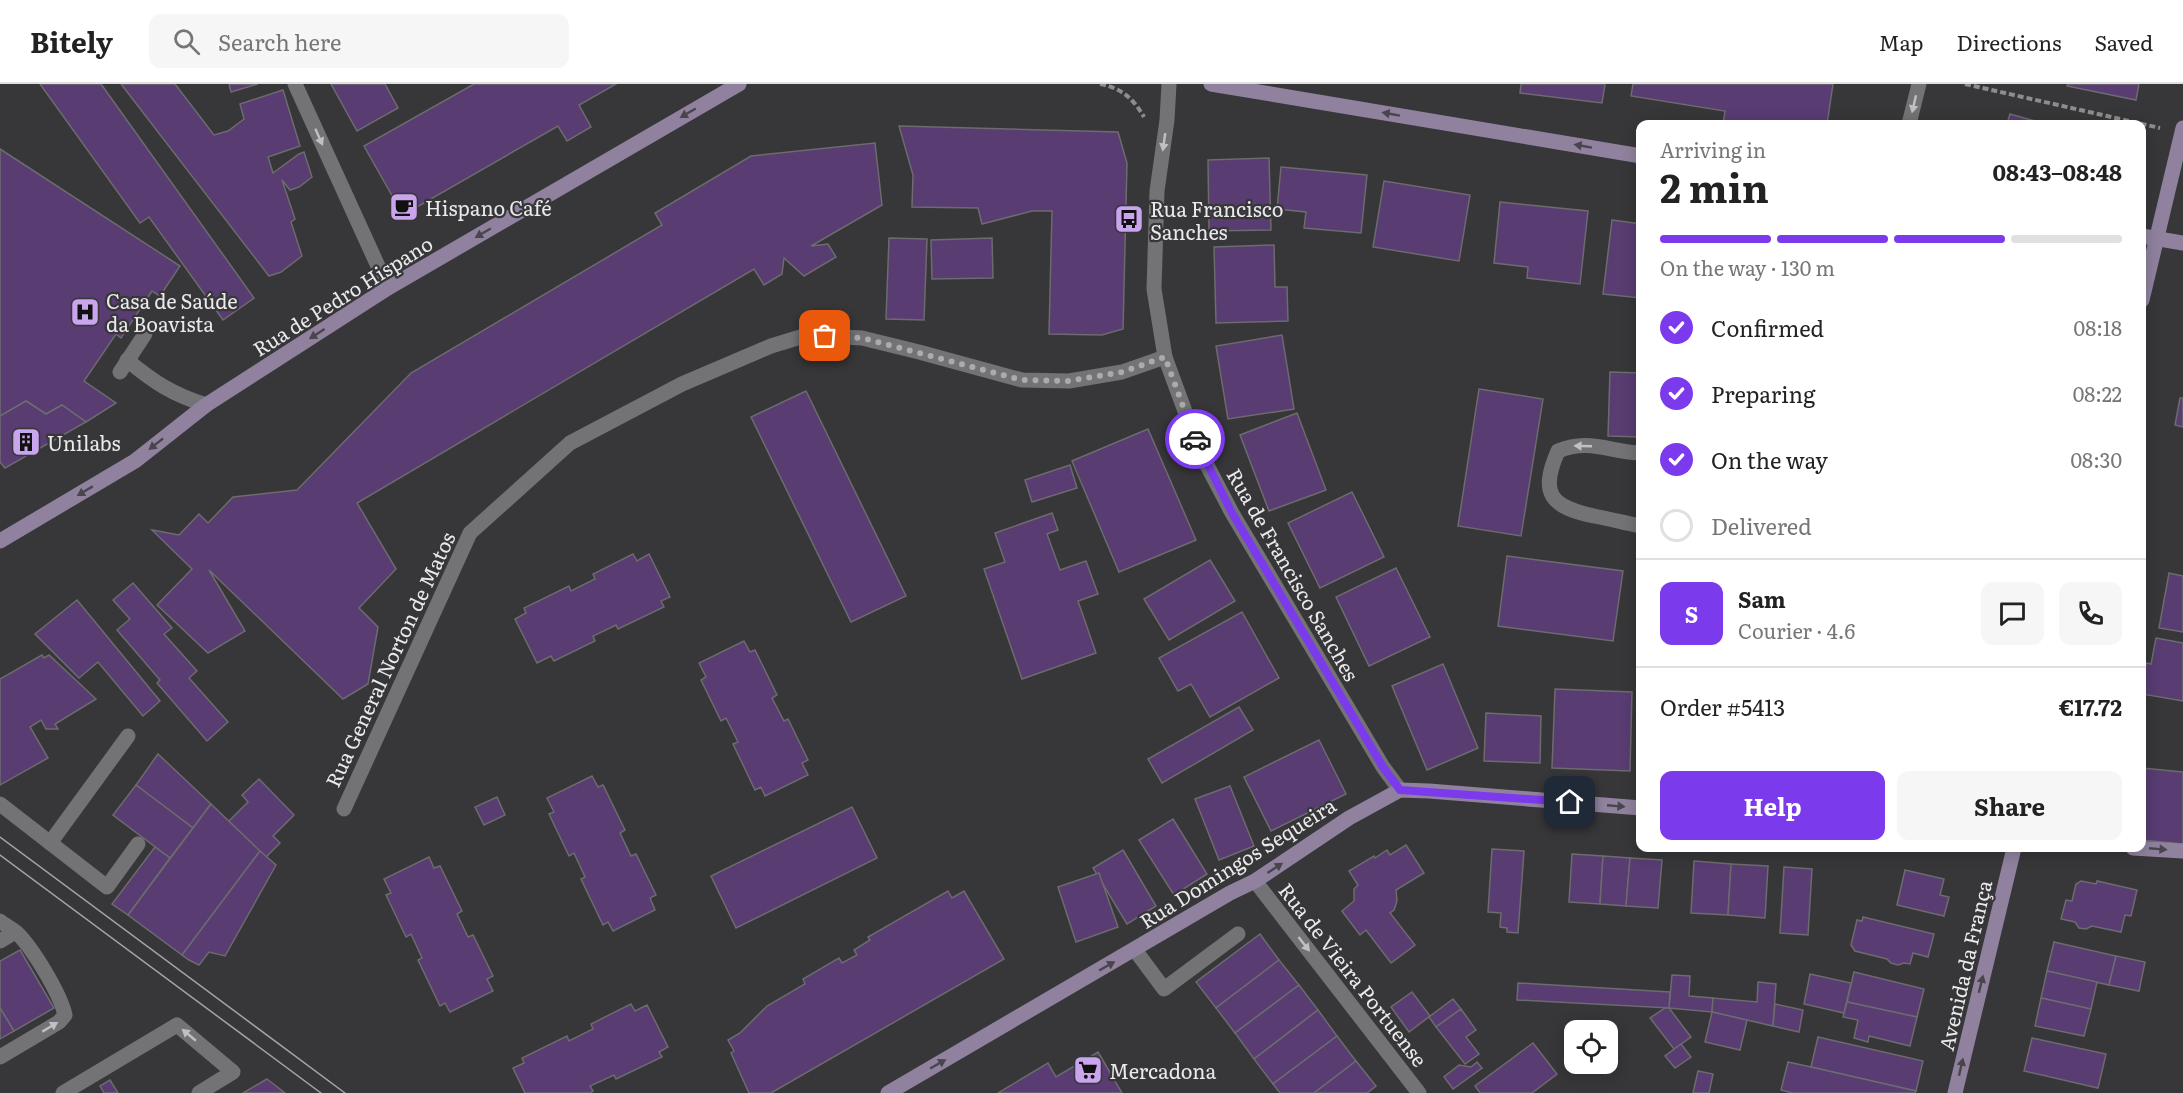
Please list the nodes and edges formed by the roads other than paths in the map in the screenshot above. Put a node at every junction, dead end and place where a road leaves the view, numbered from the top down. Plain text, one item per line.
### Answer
1 (295, 84) edge
2 (739, 84) edge
3 (1169, 84) edge
4 (1211, 84) edge
5 (1919, 84) edge
6 (1910, 120) edge
7 (2182, 130) edge
8 (1636, 155) edge
9 (2150, 237) edge
10 (2183, 243) edge
11 (2146, 268) edge
12 (388, 288) junction
13 (145, 334) dead end
14 (1165, 357) junction
15 (206, 405) junction
16 (1636, 452) edge
17 (1636, 525) edge
18 (2, 541) edge
19 (128, 736) dead end
20 (1400, 790) junction
21 (0, 804) edge
22 (1636, 808) edge
23 (344, 809) dead end
24 (50, 843) junction
25 (138, 844) dead end
26 (2146, 849) edge
27 (2183, 851) edge
28 (2013, 852) edge
29 (1255, 881) junction
30 (0, 921) edge
31 (15, 932) junction
32 (1238, 934) dead end
33 (0, 941) edge
34 (1135, 950) junction
35 (0, 1057) edge
36 (63, 1093) edge
37 (199, 1093) edge
38 (888, 1093) edge
39 (1419, 1093) edge
40 (1955, 1093) edge

1 -> 12 street
2 -> 12 main road, Rua de Pedro Hispano
3 -> 14 street, Rua de Francisco Sanches
8 -> 4 main road
5 -> 6 street
7 - 9 main road
9 - 10 main road
9 - 11 main road
12 -> 15 main road, Rua de Pedro Hispano
13 - 15 street
14 - 20 street, Rua de Francisco Sanches
14 - 23 street, Rua General Norton de Matos
15 -> 18 main road, Rua de Pedro Hispano
16 -> 17 street
19 - 24 street
20 -> 22 main road
29 -> 20 main road, Rua Domingos Sequeira
21 - 24 street
24 - 25 street
26 -> 27 main road
40 -> 28 main road, Avenida da França
29 - 34 main road, Rua Domingos Sequeira
29 -> 39 street, Rua de Vieira Portuense
30 - 31 street
31 - 33 street
35 -> 31 street
32 - 34 street
38 -> 34 main road, Rua Domingos Sequeira
37 -> 36 street

